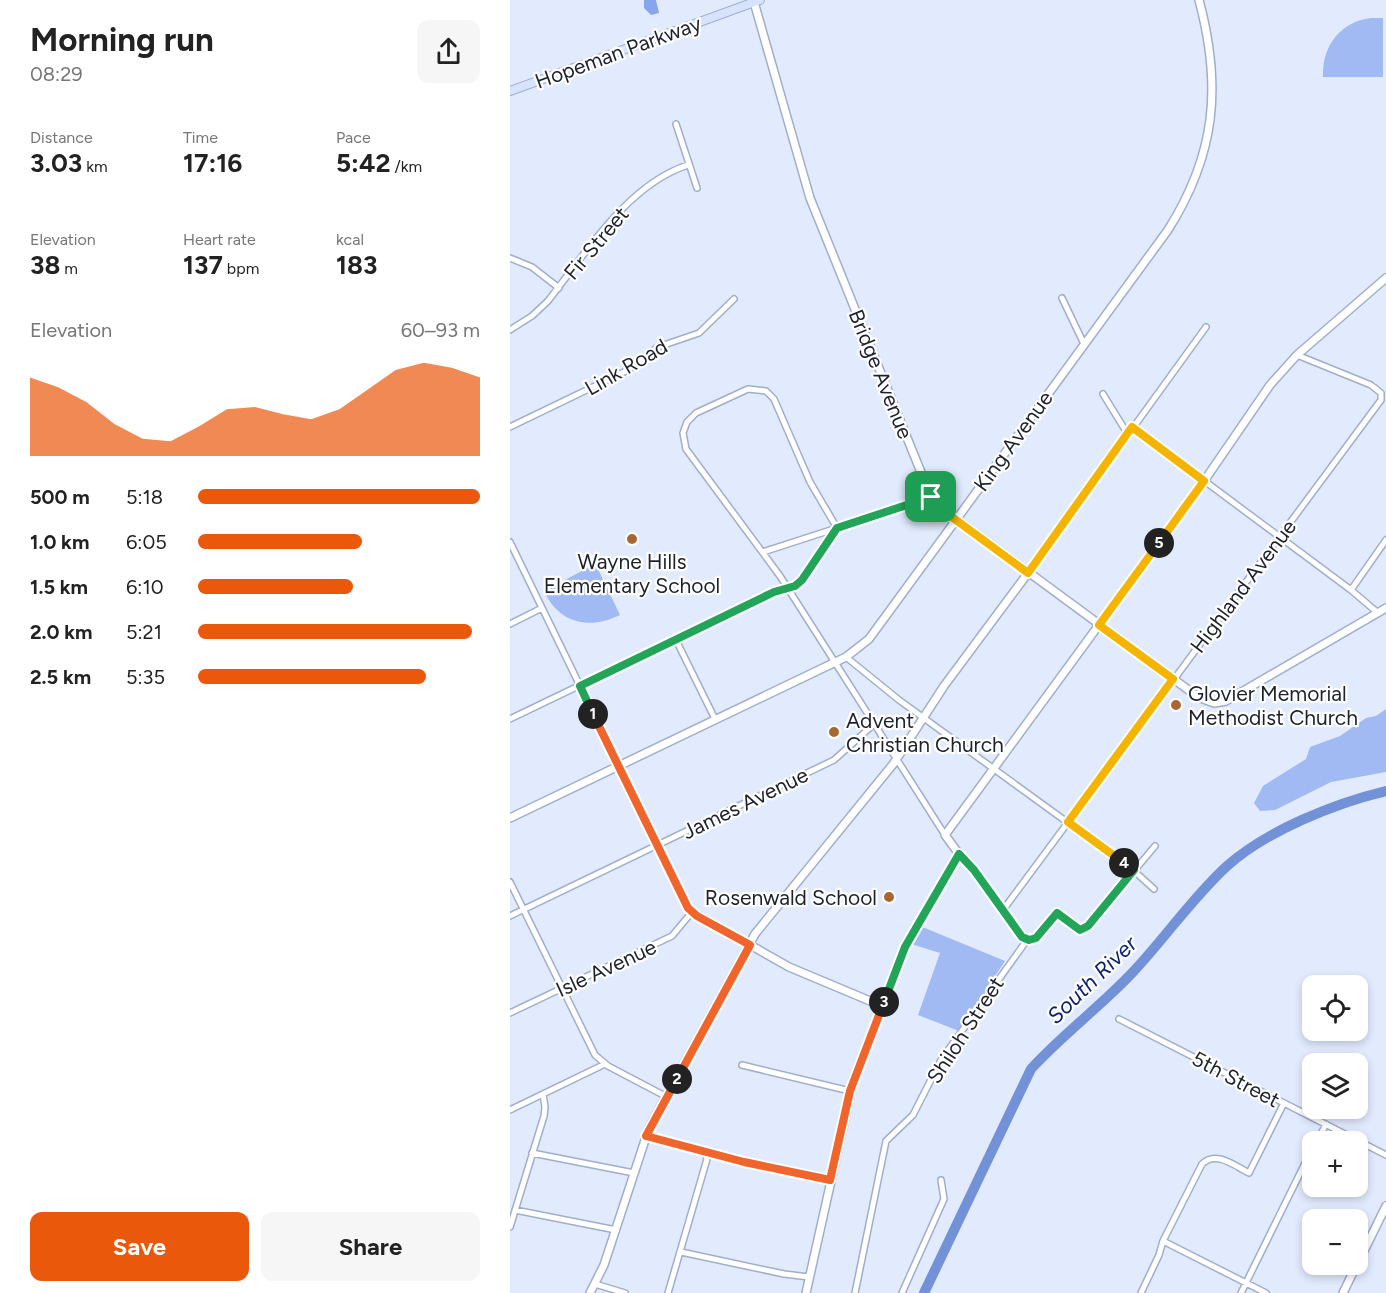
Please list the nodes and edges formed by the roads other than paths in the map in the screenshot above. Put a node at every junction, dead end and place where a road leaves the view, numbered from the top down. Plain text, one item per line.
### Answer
1 (1199, 0) edge
2 (757, 1) edge
3 (510, 91) edge
4 (676, 124) dead end
5 (688, 165) junction
6 (697, 188) dead end
7 (510, 258) edge
8 (1386, 278) edge
9 (558, 288) junction
10 (1062, 298) dead end
11 (734, 299) dead end
12 (1206, 327) dead end
13 (510, 330) edge
14 (1084, 345) junction
15 (1297, 356) junction
16 (1103, 394) dead end
17 (1132, 427) junction
18 (510, 428) edge
19 (1127, 433) junction
20 (1204, 481) junction
21 (931, 497) junction
22 (957, 520) junction
23 (837, 528) junction
24 (1279, 536) junction
25 (1386, 540) edge
26 (510, 542) edge
27 (763, 552) junction
28 (1028, 573) junction
29 (788, 589) junction
30 (1351, 590) junction
31 (542, 608) junction
32 (1386, 608) edge
33 (1378, 613) junction
34 (510, 624) edge
35 (1099, 625) junction
36 (676, 640) junction
37 (846, 657) junction
38 (836, 662) junction
39 (1173, 679) junction
40 (580, 686) junction
41 (923, 717) junction
42 (510, 720) edge
43 (715, 720) junction
44 (874, 724) junction
45 (897, 758) junction
46 (619, 766) junction
47 (994, 769) junction
48 (510, 818) edge
49 (1068, 822) junction
50 (945, 835) junction
51 (657, 846) junction
52 (1155, 846) dead end
53 (959, 854) junction
54 (1134, 870) junction
55 (510, 882) edge
56 (1154, 889) dead end
57 (523, 910) junction
58 (1003, 910) junction
59 (692, 912) junction
60 (510, 916) edge
61 (1027, 940) junction
62 (750, 945) junction
63 (562, 989) junction
64 (882, 1006) junction
65 (510, 1013) edge
66 (1119, 1019) dead end
67 (605, 1064) junction
68 (742, 1065) dead end
69 (850, 1091) junction
70 (543, 1095) junction
71 (667, 1097) junction
72 (1283, 1105) junction
73 (510, 1110) edge
74 (1326, 1124) junction
75 (1322, 1131) edge
76 (646, 1136) junction
77 (705, 1152) junction
78 (532, 1153) junction
79 (1386, 1155) edge
80 (1302, 1169) edge
81 (634, 1173) junction
82 (830, 1180) junction
83 (941, 1180) dead end
84 (1386, 1206) edge
85 (515, 1210) junction
86 (510, 1227) edge
87 (616, 1230) junction
88 (1163, 1241) junction
89 (1368, 1242) edge
90 (681, 1252) junction
91 (1352, 1275) edge
92 (809, 1277) junction
93 (1246, 1283) junction
94 (595, 1284) junction
95 (590, 1293) edge
96 (625, 1293) edge
97 (668, 1293) edge
98 (806, 1293) edge
99 (855, 1293) edge
100 (902, 1293) edge
101 (1141, 1293) edge
102 (1241, 1293) edge
103 (1266, 1293) edge
104 (1343, 1293) edge

1 - 14 street, King Avenue
2 - 3 main road, Hopeman Parkway
2 - 21 street, Bridge Avenue
4 - 5 street
5 - 6 street
5 - 9 street, Fir Street
7 - 9 street
8 - 15 street
9 - 13 street, Fir Street
10 - 14 street
11 - 18 street, Link Road
12 - 17 street
14 - 22 street, King Avenue
15 - 20 street
15 - 24 street, Highland Avenue
16 - 19 street
17 - 19 street
17 - 20 street
19 - 28 street
20 - 24 street
20 - 35 street
21 - 22 street, Bridge Avenue
21 - 23 street
22 - 28 street, Bridge Avenue
22 - 37 street, King Avenue
23 - 27 street
23 - 27 street
23 - 29 street
24 - 30 street
24 - 39 street, Highland Avenue
25 - 30 street
26 - 31 street
27 - 29 street
28 - 35 street, Bridge Avenue
28 - 41 street
29 - 36 street
29 - 38 street
30 - 33 street
31 - 34 street
31 - 40 street
32 - 33 street, Bridge Avenue
33 - 39 street, Bridge Avenue
35 - 39 street, Bridge Avenue
35 - 47 street
36 - 40 street
36 - 43 street
37 - 38 street, King Avenue
37 - 41 street
38 - 43 street, King Avenue
38 - 44 street
39 - 49 street, Highland Avenue
40 - 42 street
40 - 46 street
41 - 45 street
41 - 47 street
43 - 46 street, King Avenue
44 - 45 street
44 - 51 street, James Avenue
45 - 50 street
45 - 62 street
46 - 48 street, King Avenue
46 - 51 street
47 - 49 street
47 - 50 street
49 - 54 street
49 - 58 street, Highland Avenue
50 - 53 street
51 - 57 street, James Avenue
51 - 59 street
52 - 54 street
53 - 58 street
53 - 64 street
54 - 56 street
54 - 61 street, Shiloh Street
55 - 57 street
57 - 60 street, James Avenue
57 - 63 street
58 - 61 street
59 - 62 street
59 - 63 street, Isle Avenue
61 - 99 street, Shiloh Street
62 - 64 street
62 - 71 street
63 - 65 street, Isle Avenue
63 - 67 street
64 - 69 street
66 - 72 street, 5th Street
67 - 70 street
67 - 71 street
68 - 69 street
69 - 82 street
70 - 73 street
70 - 78 street
71 - 76 street
72 - 74 street, 5th Street
72 - 88 street
74 - 75 street
74 - 79 street, 5th Street
76 - 77 street
76 - 81 street
77 - 82 street
77 - 90 street
78 - 81 street
78 - 85 street
80 - 93 street
81 - 87 street
82 - 92 street
83 - 100 street
84 - 89 street
85 - 86 street
85 - 87 street
87 - 94 street
88 - 93 street
88 - 101 street
90 - 92 street
90 - 97 street
91 - 104 street
92 - 98 street
93 - 102 street
93 - 103 street
94 - 95 street
94 - 96 street

